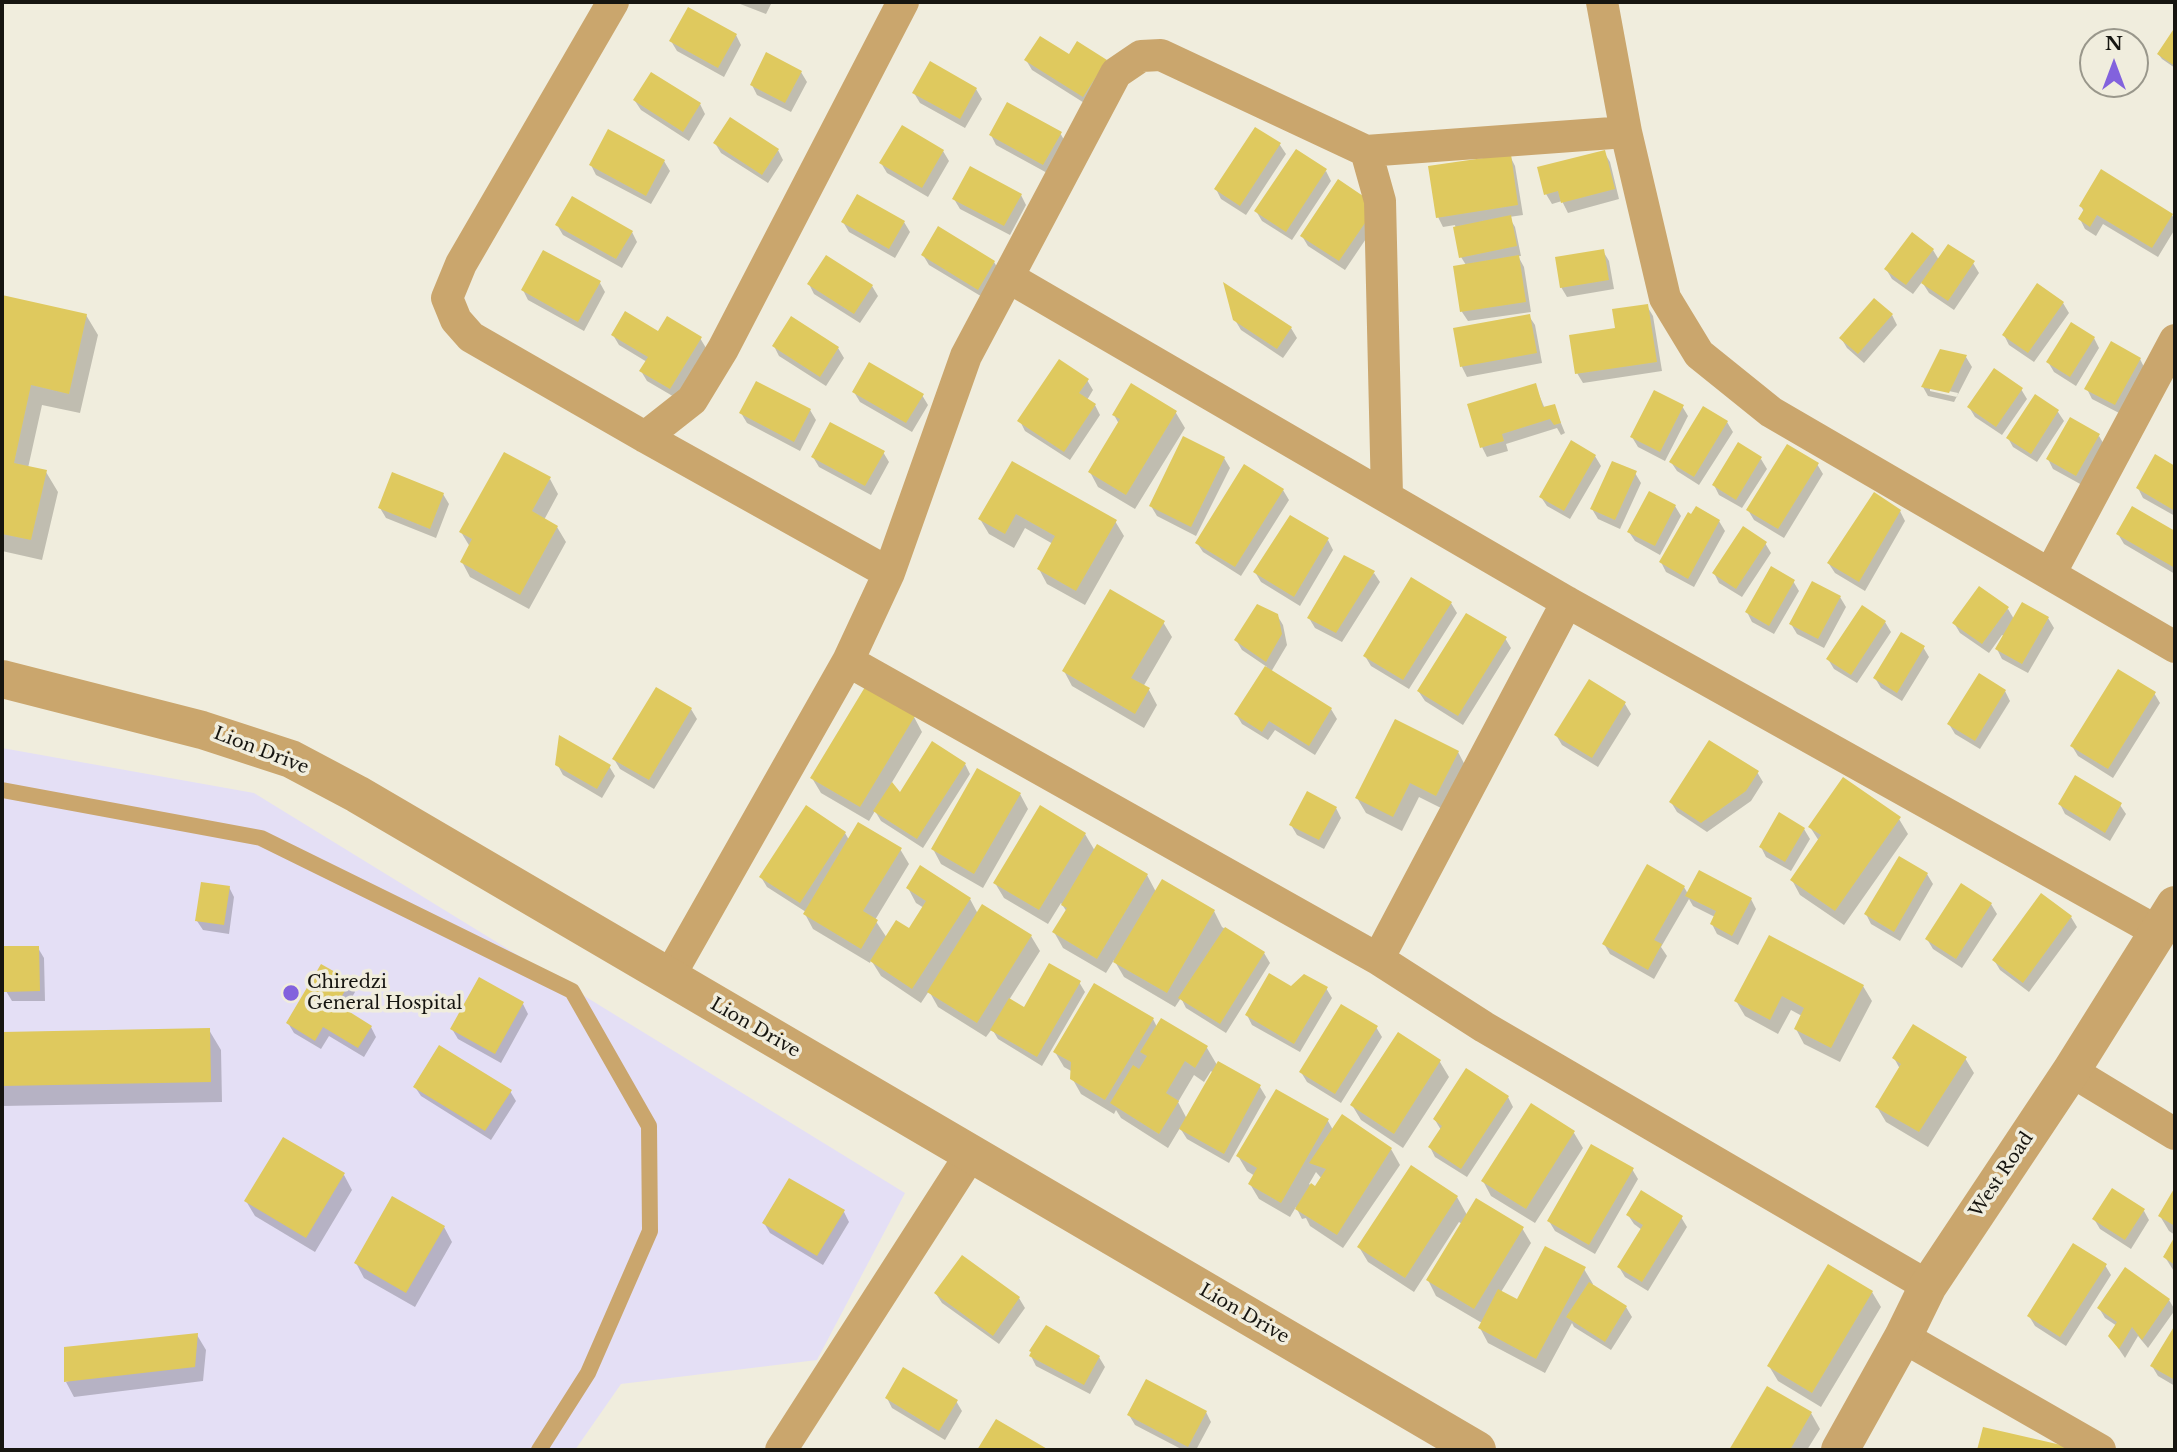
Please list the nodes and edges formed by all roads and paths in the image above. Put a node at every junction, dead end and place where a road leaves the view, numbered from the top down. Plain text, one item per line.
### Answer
1 (614, 2) edge
2 (903, 2) edge
3 (1602, 2) edge
4 (1626, 132) junction
5 (1366, 151) junction
6 (1008, 276) junction
7 (2175, 340) edge
8 (645, 437) junction
9 (1387, 495) junction
10 (889, 573) junction
11 (2050, 574) junction
12 (1567, 602) junction
13 (2175, 647) edge
14 (848, 661) junction
15 (2, 679) edge
16 (2, 790) edge
17 (2167, 919) edge
18 (1378, 959) junction
19 (669, 977) junction
20 (2071, 1071) junction
21 (2175, 1134) edge
22 (971, 1154) junction
23 (1928, 1286) junction
24 (1903, 1337) junction
25 (538, 1450) edge
26 (781, 1450) edge
27 (1477, 1450) edge
28 (1840, 1450) edge
29 (2100, 1450) edge

1 - 8 street
2 - 8 street
3 - 4 street
4 - 5 street
4 - 11 street
5 - 6 street
5 - 9 street
6 - 9 street
6 - 10 street
7 - 11 street
8 - 10 street
9 - 12 street
10 - 14 street
11 - 13 street
12 - 17 street
12 - 18 street
14 - 18 street
14 - 19 street
15 - 19 street, Lion Drive
16 - 25 lane
17 - 20 street, West Road
18 - 23 street
19 - 22 street, Lion Drive
20 - 21 street
20 - 23 street, West Road
22 - 26 street
22 - 27 street, Lion Drive
23 - 24 street, West Road
24 - 28 street, West Road
24 - 29 street

